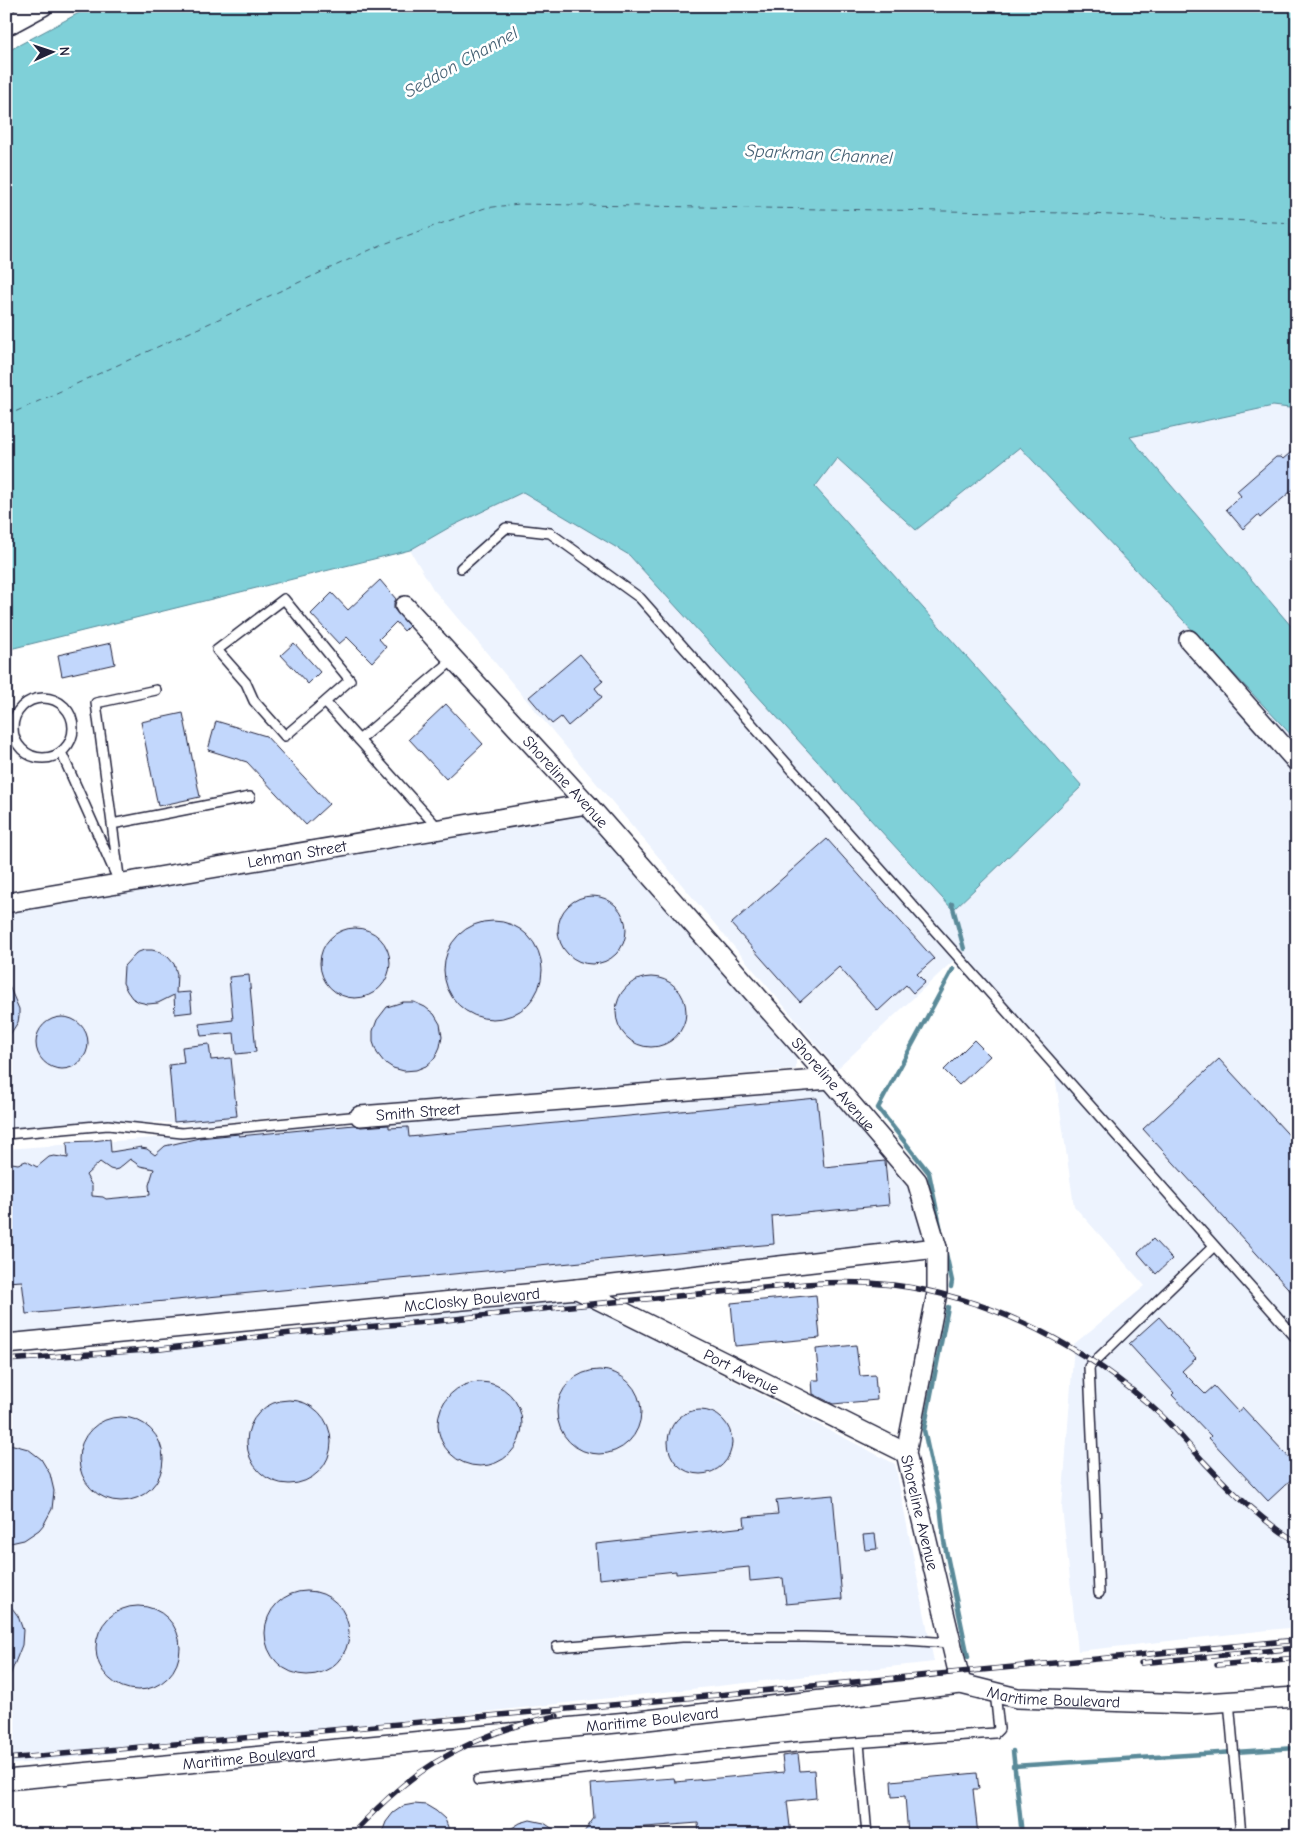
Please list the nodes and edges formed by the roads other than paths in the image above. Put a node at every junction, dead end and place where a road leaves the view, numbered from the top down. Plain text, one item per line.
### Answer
1 (43, 6) edge
2 (6, 26) edge
3 (461, 568) dead end
4 (406, 606) dead end
5 (1189, 640) dead end
6 (454, 659) junction
7 (156, 690) dead end
8 (325, 702) junction
9 (359, 740) junction
10 (61, 752) junction
11 (1297, 762) edge
12 (250, 797) dead end
13 (588, 804) junction
14 (112, 824) junction
15 (440, 830) junction
16 (120, 884) junction
17 (6, 903) edge
18 (830, 1079) junction
19 (360, 1116) joint
20 (6, 1134) edge
21 (1214, 1246) junction
22 (937, 1248) junction
23 (577, 1289) junction
24 (1297, 1339) edge
25 (6, 1344) edge
26 (906, 1453) junction
27 (1099, 1593) dead end
28 (950, 1643) junction
29 (557, 1647) dead end
30 (961, 1684) junction
31 (995, 1692) junction
32 (1297, 1697) edge
33 (1228, 1702) junction
34 (859, 1743) junction
35 (6, 1780) edge
36 (478, 1780) dead end
37 (867, 1835) edge
38 (1241, 1835) edge

1 - 2 street
3 - 21 lane
4 - 6 street, Shoreline Avenue
5 - 11 street
6 - 9 lane
6 - 13 street, Shoreline Avenue
7 - 14 lane
8 - 8 lane
8 - 9 lane
9 - 15 lane
10 - 10 lane
10 - 16 lane
12 - 14 lane
13 - 15 street, Lehman Street
13 - 18 street, Shoreline Avenue
14 - 16 lane
15 - 16 street, Lehman Street
16 - 17 street, Lehman Street
18 - 19 street, Smith Street
18 - 22 street, Shoreline Avenue
19 - 20 lane, Smith Street
21 - 24 lane
21 - 27 lane
22 - 23 street, McClosky Boulevard
22 - 26 street, Shoreline Avenue
23 - 25 street, McClosky Boulevard
23 - 26 street, Port Avenue
26 - 28 street, Shoreline Avenue
28 - 29 lane
28 - 30 street, Shoreline Avenue
30 - 31 street, Maritime Boulevard
30 - 35 street, Maritime Boulevard
31 - 33 street, Maritime Boulevard
31 - 34 lane
32 - 33 street, Maritime Boulevard
33 - 38 lane
34 - 36 lane
34 - 37 lane

